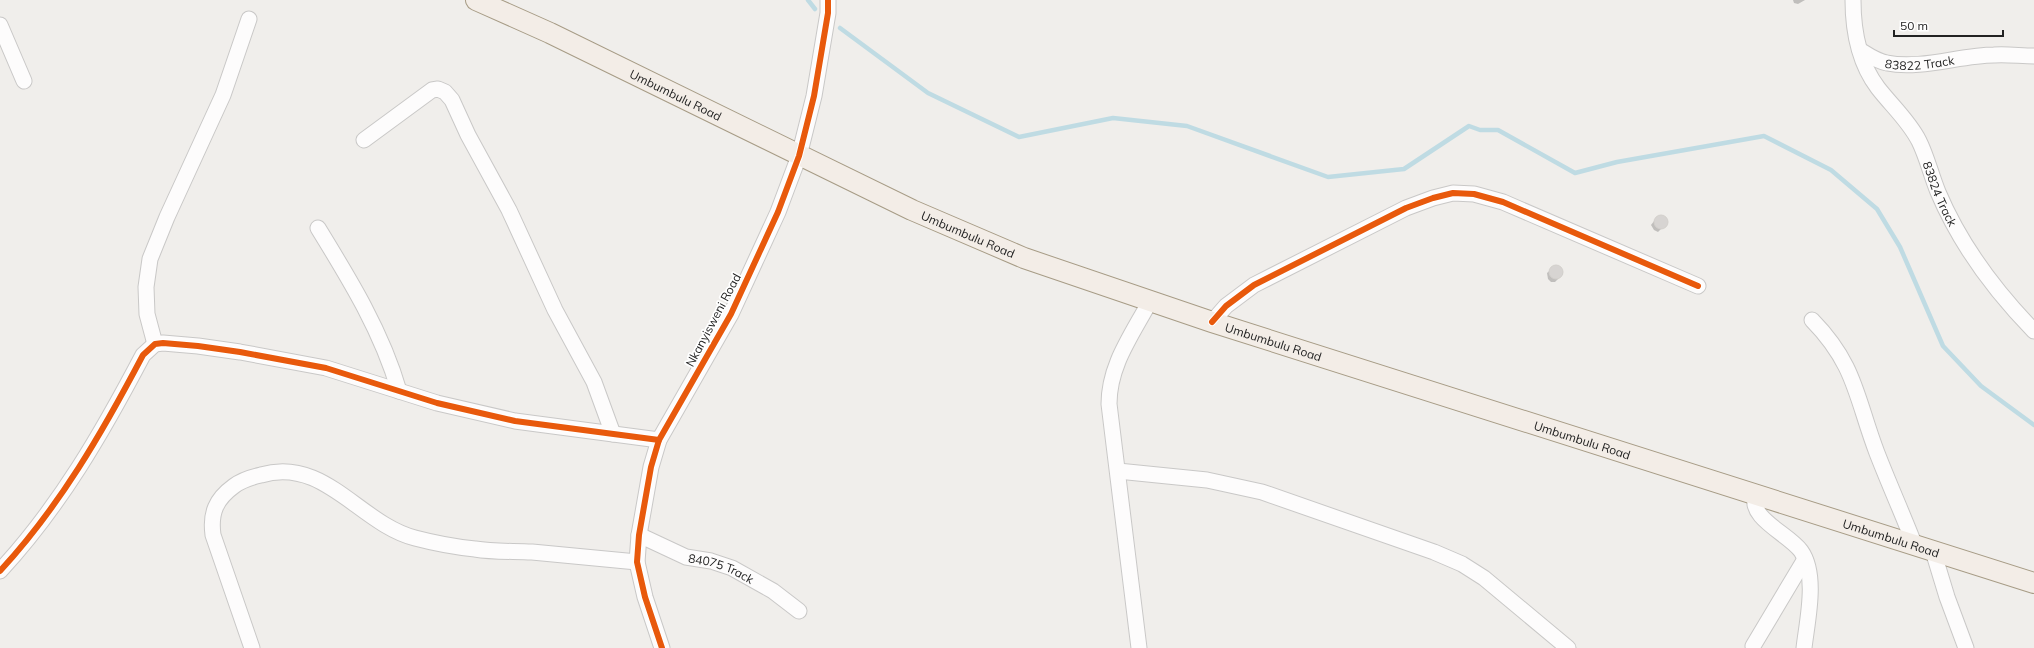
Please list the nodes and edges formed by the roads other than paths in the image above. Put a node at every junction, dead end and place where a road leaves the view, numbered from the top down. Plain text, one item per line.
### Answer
1 (476, 0) edge
2 (828, 0) edge
3 (1853, 0) edge
4 (249, 19) dead end
5 (0, 25) edge
6 (1860, 50) junction
7 (2034, 56) edge
8 (24, 81) dead end
9 (364, 140) dead end
10 (799, 156) junction
11 (318, 228) dead end
12 (1698, 286) dead end
13 (1150, 301) junction
14 (1812, 320) dead end
15 (1212, 322) junction
16 (2034, 331) edge
17 (155, 344) junction
18 (399, 391) junction
19 (613, 434) junction
20 (659, 440) junction
21 (1118, 471) junction
22 (1756, 495) junction
23 (639, 535) junction
24 (1924, 548) junction
25 (1805, 559) junction
26 (637, 562) junction
27 (0, 571) edge
28 (2034, 583) edge
29 (799, 611) dead end
30 (1754, 646) dead end
31 (252, 648) edge
32 (662, 648) edge
33 (1139, 648) edge
34 (1568, 648) edge
35 (1804, 648) edge
36 (1966, 648) edge

1 - 10 main road, Umbumbulu Road
2 - 10 street, Nkanyisweni Road
3 - 6 street
4 - 17 street
5 - 8 street
6 - 7 street, 83822 Track
6 - 16 street, 83824 Track
9 - 19 street
10 - 13 main road, Umbumbulu Road
10 - 20 street, Nkanyisweni Road
11 - 18 street
12 - 15 street
13 - 15 main road, Umbumbulu Road
13 - 21 street
14 - 24 street
15 - 22 main road, Umbumbulu Road
17 - 18 street
17 - 27 street
18 - 19 street
19 - 20 street
20 - 23 street, Nkanyisweni Road
21 - 33 street
21 - 34 street
22 - 24 main road, Umbumbulu Road
22 - 25 street
23 - 26 street, Nkanyisweni Road
23 - 29 street, 84075 Track
24 - 28 main road, Umbumbulu Road
24 - 36 street
25 - 30 street
25 - 35 street
26 - 31 street
26 - 32 street, Nkanyisweni Road

